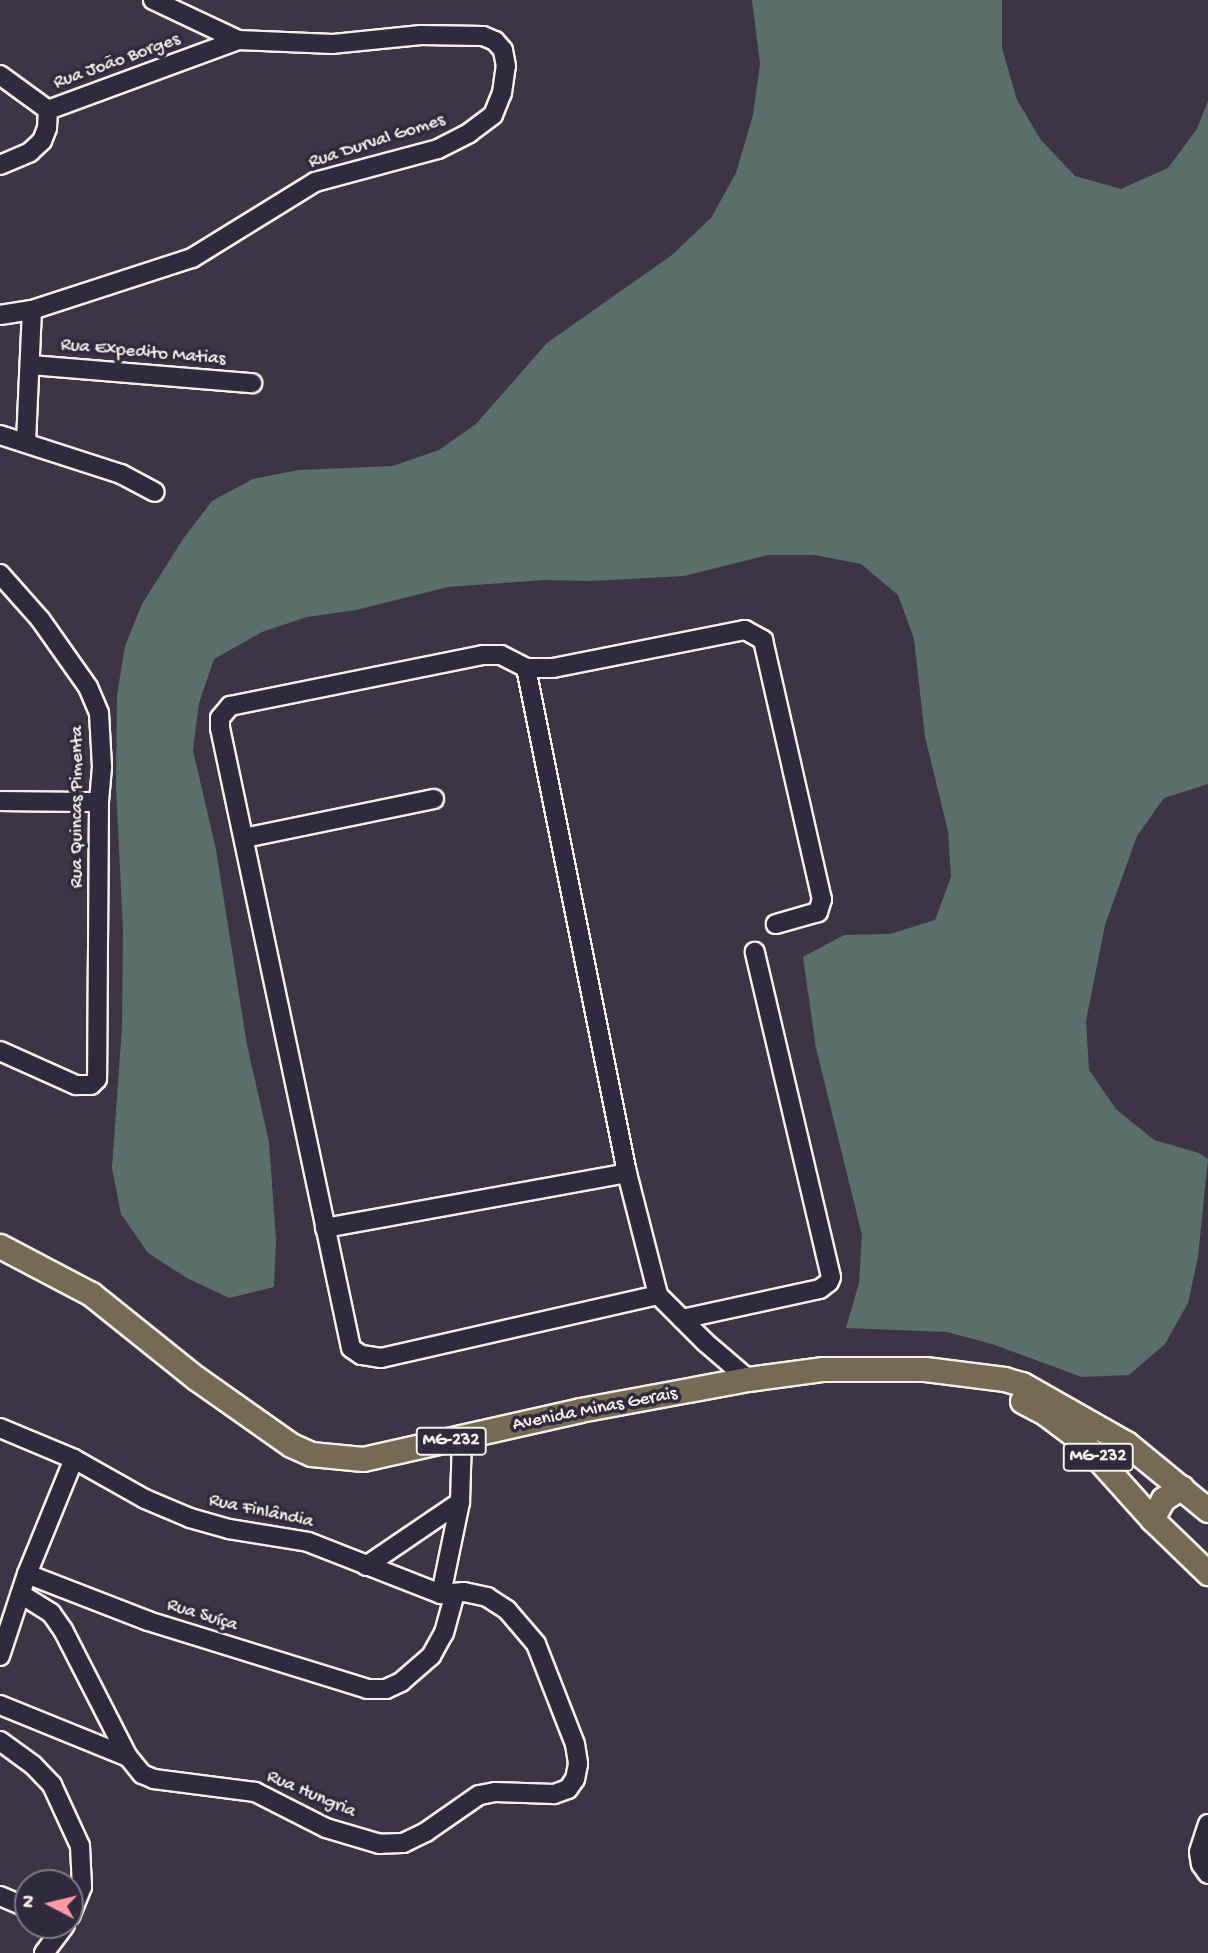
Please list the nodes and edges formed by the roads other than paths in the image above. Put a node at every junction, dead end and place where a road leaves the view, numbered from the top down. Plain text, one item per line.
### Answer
1 (153, 0) edge
2 (238, 40) junction
3 (0, 75) edge
4 (48, 110) junction
5 (0, 165) edge
6 (32, 310) junction
7 (0, 315) edge
8 (31, 365) junction
9 (252, 383) dead end
10 (0, 435) edge
11 (26, 442) junction
12 (155, 492) dead end
13 (0, 574) edge
14 (526, 668) junction
15 (434, 799) dead end
16 (0, 801) edge
17 (99, 802) junction
18 (244, 838) junction
19 (776, 924) dead end
20 (755, 952) dead end
21 (0, 1051) edge
22 (627, 1174) junction
23 (325, 1228) junction
24 (0, 1246) edge
25 (658, 1296) junction
26 (682, 1319) junction
27 (962, 1373) junction
28 (748, 1379) junction
29 (0, 1427) edge
30 (462, 1438) junction
31 (74, 1459) junction
32 (1199, 1497) edge
33 (460, 1502) junction
34 (1152, 1519) junction
35 (366, 1566) junction
36 (1207, 1570) edge
37 (27, 1574) junction
38 (448, 1593) junction
39 (20, 1594) junction
40 (0, 1656) edge
41 (0, 1705) edge
42 (0, 1741) edge
43 (128, 1757) junction
44 (1208, 1824) edge
45 (81, 1869) edge
46 (1208, 1874) edge

1 - 2 street
2 - 4 street, Rua João Borges
2 - 6 street, Rua Durval Gomes
3 - 4 street
4 - 5 street, Rua João Borges
6 - 7 street, Rua Durval Gomes
6 - 8 street
8 - 9 street, Rua Expedito Matias
8 - 11 street
10 - 11 street
11 - 12 street
13 - 17 street, Rua Quincas Pimenta
14 - 18 street
14 - 19 street
14 - 22 street
15 - 18 street
16 - 17 street
17 - 21 street, Rua Quincas Pimenta
18 - 23 street
20 - 26 street
22 - 23 street
22 - 25 street
23 - 25 street
24 - 30 main road, Avenida Minas Gerais / MG-232
25 - 26 street
26 - 28 street
27 - 28 main road, Avenida Minas Gerais / MG-232
27 - 32 main road, MG-232
27 - 34 main road, MG-232
28 - 30 main road, Avenida Minas Gerais / MG-232
29 - 31 street, Rua Finlândia
30 - 33 street
31 - 35 street, Rua Finlândia
31 - 37 street
32 - 34 main road
33 - 35 street
33 - 38 street
34 - 36 main road, MG-232
35 - 38 street, Rua Finlândia
37 - 38 street, Rua Suíça
37 - 39 street
38 - 43 street, Rua Hungria
39 - 40 street
39 - 43 street, Rua Hungria
41 - 43 street
42 - 45 street
44 - 46 street

